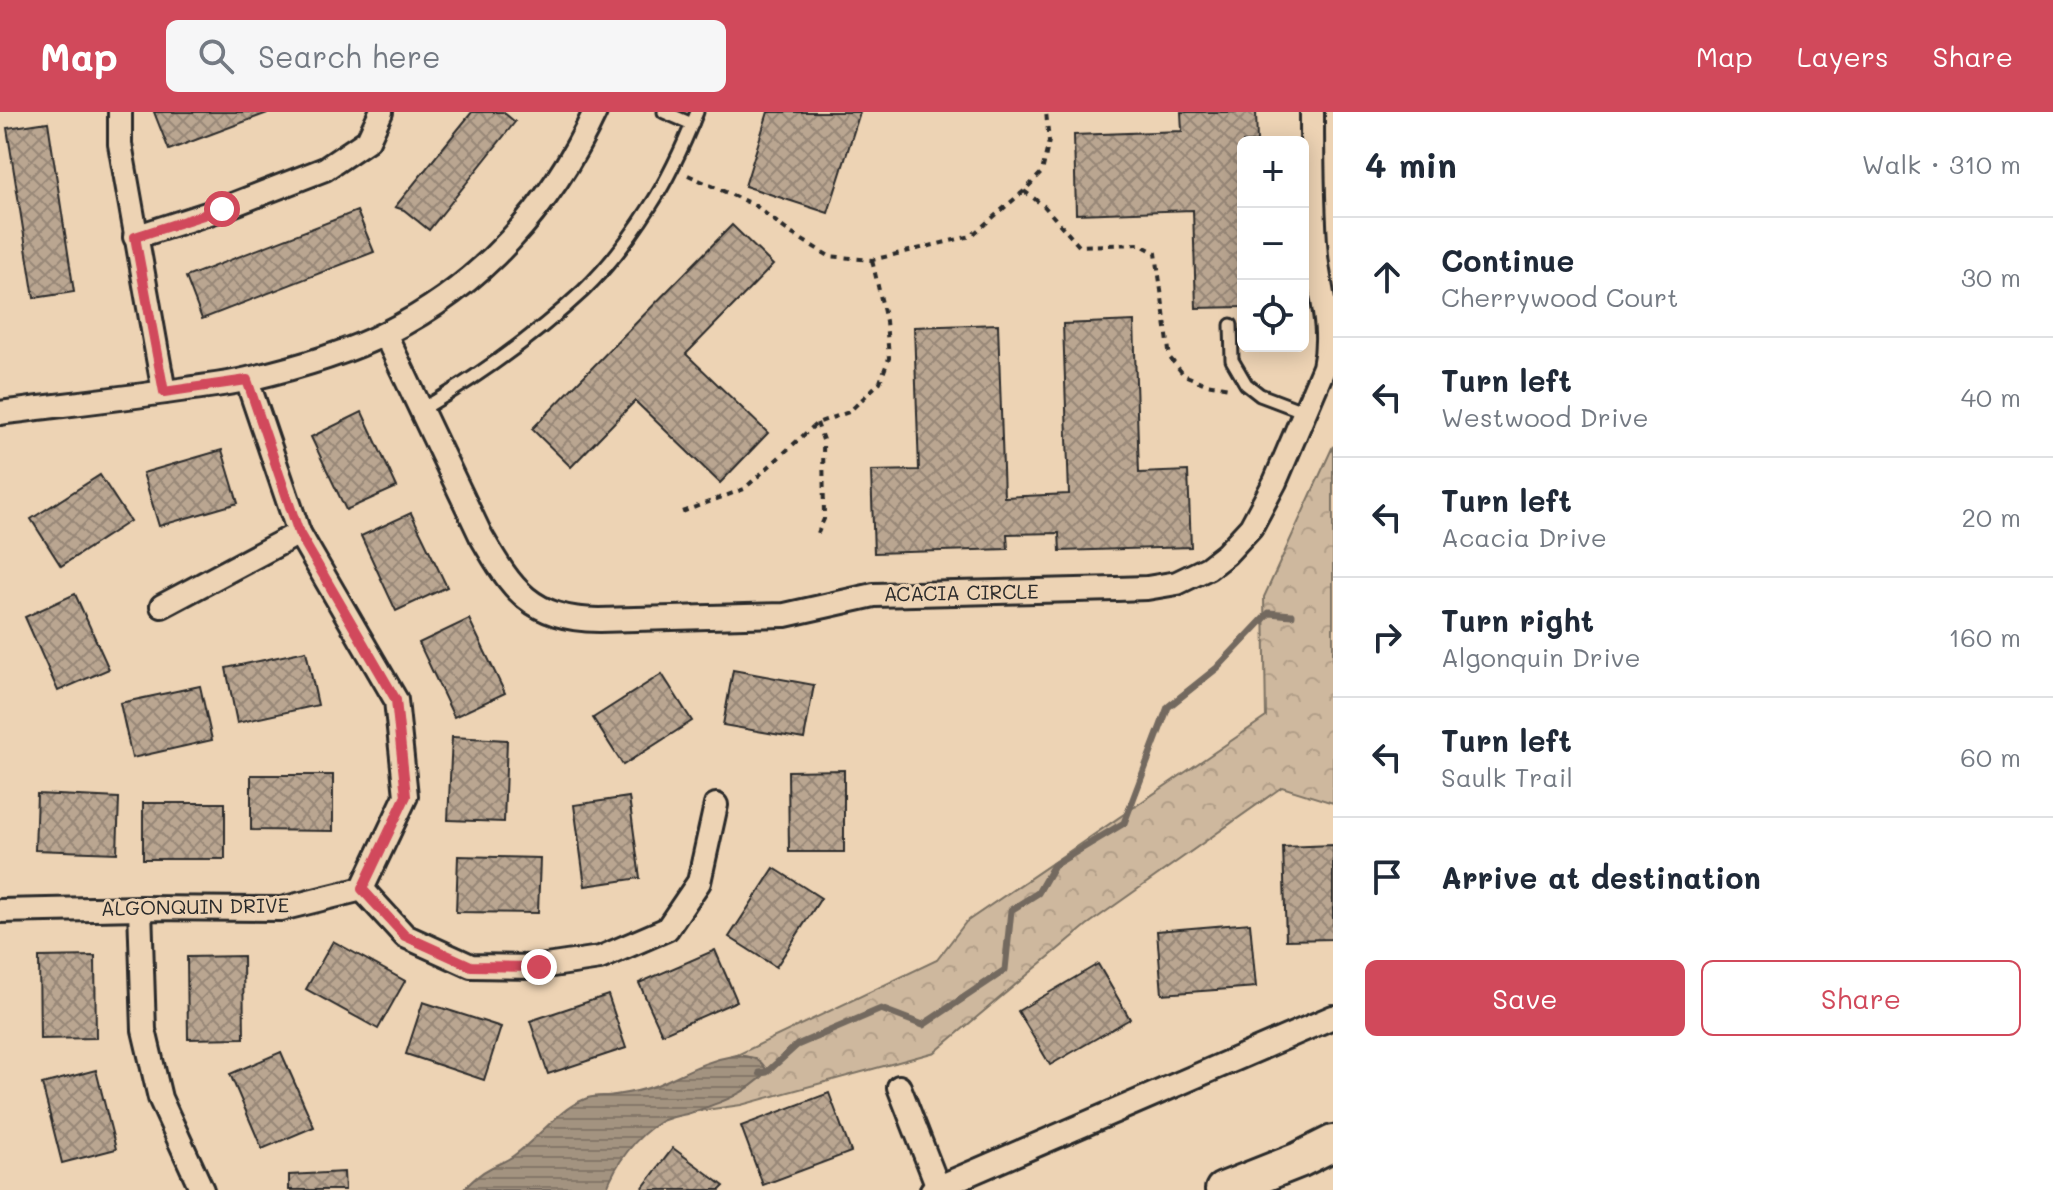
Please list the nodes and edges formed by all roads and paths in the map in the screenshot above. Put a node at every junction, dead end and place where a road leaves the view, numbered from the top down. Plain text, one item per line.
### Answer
1 (120, 112) edge
2 (381, 112) edge
3 (595, 112) edge
4 (664, 112) edge
5 (1046, 112) edge
6 (1312, 112) edge
7 (695, 118) edge
8 (672, 168) junction
9 (1024, 191) junction
10 (135, 237) junction
11 (872, 260) junction
12 (1231, 325) dead end
13 (385, 334) junction
14 (247, 380) junction
15 (1246, 384) junction
16 (164, 392) junction
17 (421, 410) junction
18 (1305, 412) junction
19 (0, 413) edge
20 (817, 423) junction
21 (682, 512) dead end
22 (299, 533) junction
23 (818, 533) dead end
24 (162, 606) dead end
25 (716, 805) dead end
26 (362, 889) junction
27 (140, 908) junction
28 (0, 911) edge
29 (1333, 1017) edge
30 (899, 1087) dead end
31 (1333, 1143) edge
32 (935, 1188) edge
33 (202, 1190) edge
34 (1223, 1190) edge

1 - 10 street
2 - 10 street
3 - 13 street
4 - 7 lane
5 - 9 path
6 - 18 street, ACACIA CIRCLE
7 - 8 lane
8 - 11 path
8 - 17 lane
9 - 11 path
9 - 15 path
10 - 16 street
11 - 20 path
12 - 15 lane
13 - 14 street
13 - 17 street, ACACIA CIRCLE
14 - 16 street
14 - 22 street
15 - 18 lane
16 - 19 street
17 - 18 street, ACACIA CIRCLE
20 - 21 path
20 - 23 path
22 - 24 street
22 - 26 street
25 - 26 street
26 - 27 street, ALGONQUIN DRIVE
27 - 28 street, ALGONQUIN DRIVE
27 - 33 street
29 - 32 street
30 - 32 street
31 - 34 main road

